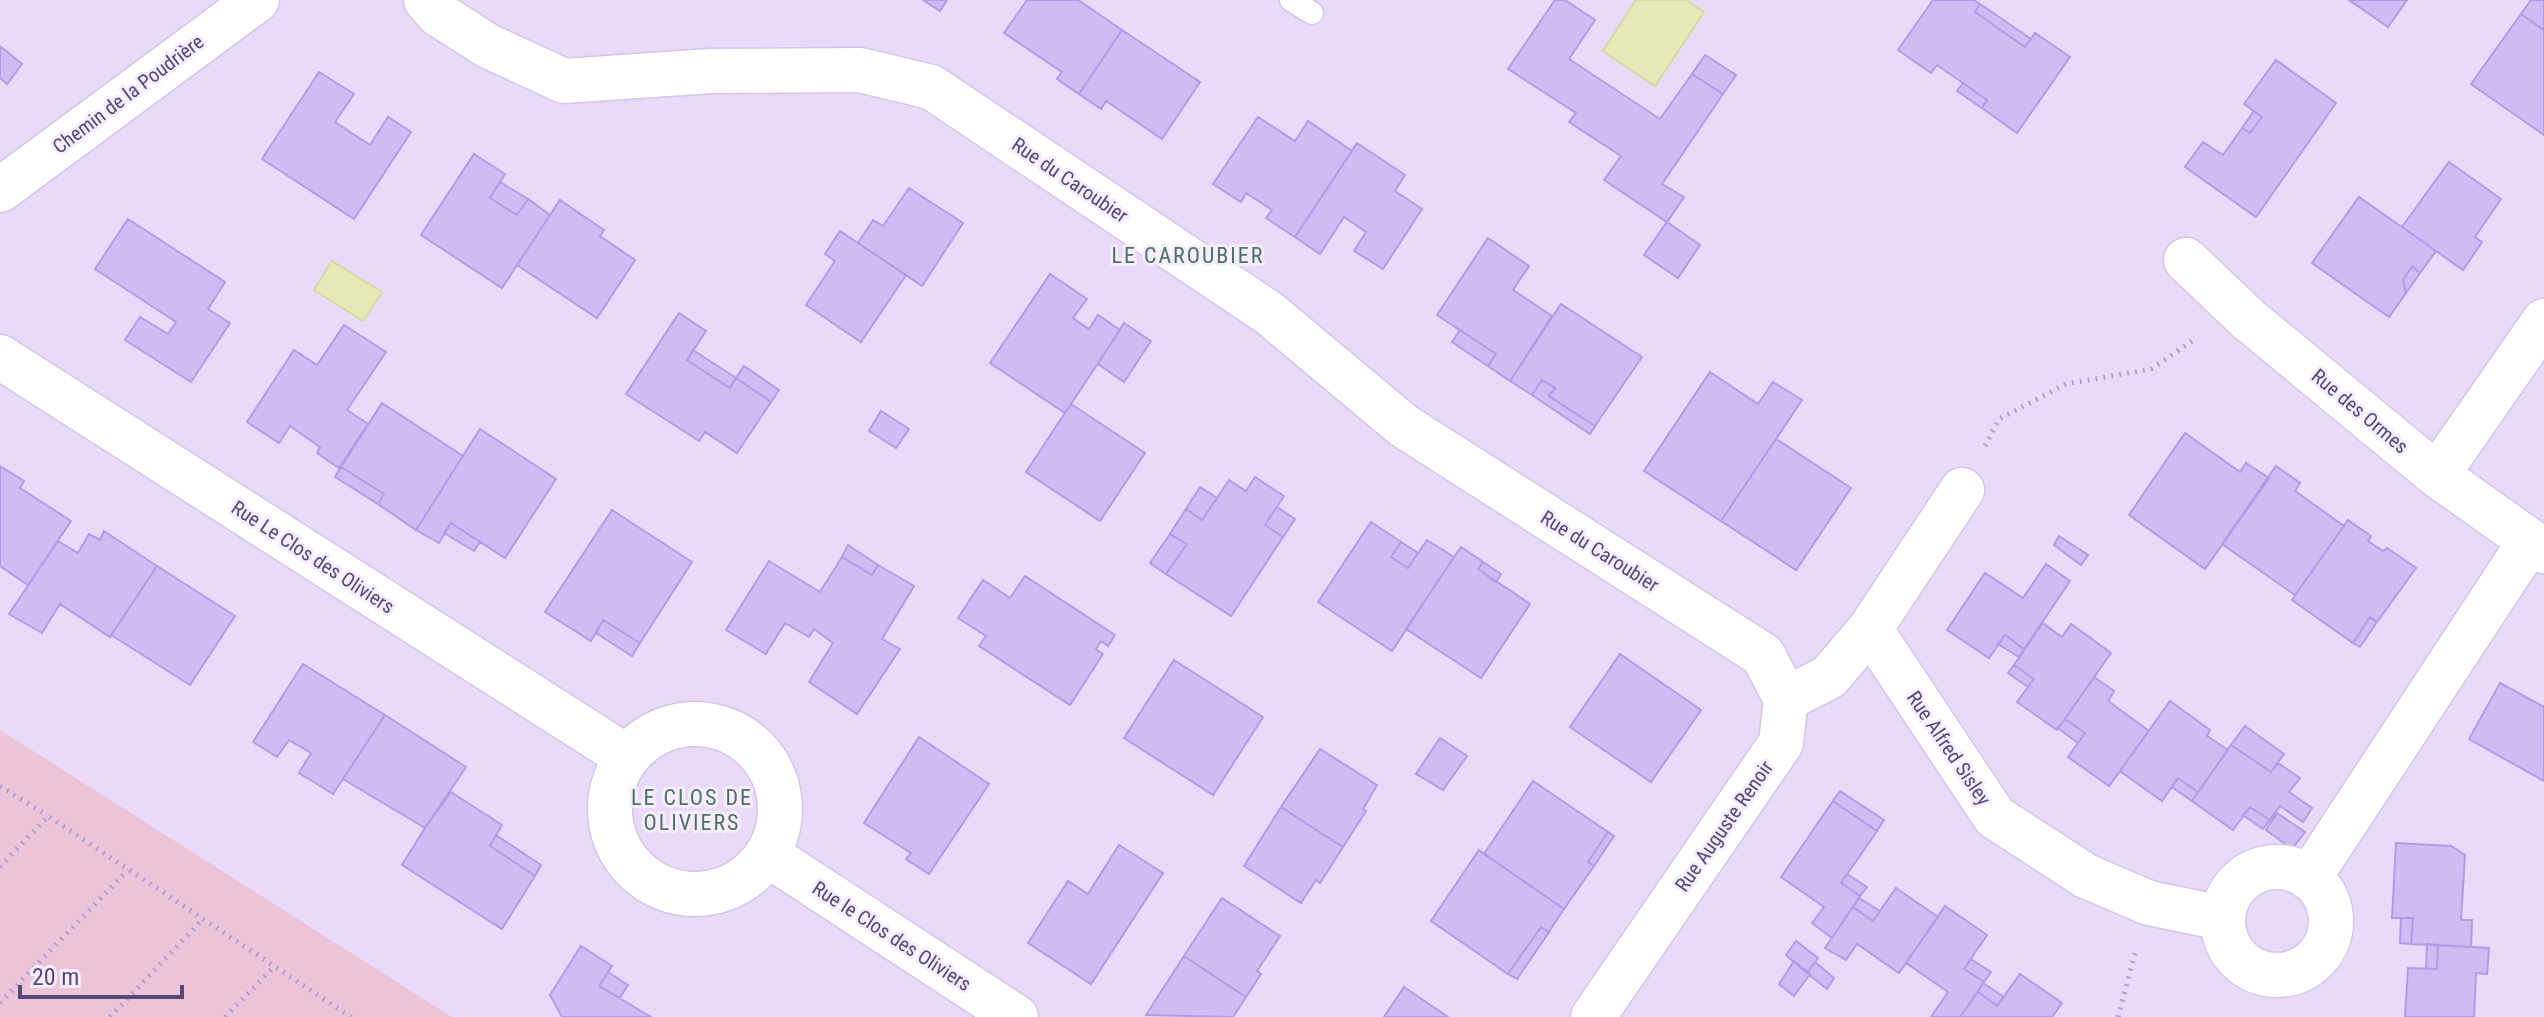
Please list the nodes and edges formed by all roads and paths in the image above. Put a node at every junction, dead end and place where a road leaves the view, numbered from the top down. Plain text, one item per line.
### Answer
1 (257, 0) edge
2 (426, 0) edge
3 (1291, 0) edge
4 (1312, 13) dead end
5 (0, 190) edge
6 (2186, 260) dead end
7 (2248, 319) junction
8 (2544, 321) edge
9 (0, 357) edge
10 (2437, 475) junction
11 (1962, 490) joint
12 (2537, 546) edge
13 (1870, 629) junction
14 (1786, 699) junction
15 (627, 757) junction
16 (0, 786) edge
17 (48, 816) junction
18 (768, 855) junction
19 (0, 867) edge
20 (128, 870) junction
21 (2309, 878) junction
22 (2149, 903) junction
23 (2222, 918) junction
24 (203, 919) junction
25 (275, 966) junction
26 (0, 1003) edge
27 (342, 1015) edge
28 (110, 1017) edge
29 (225, 1017) edge
30 (351, 1017) edge
31 (1016, 1017) edge
32 (1593, 1017) edge
33 (2118, 1017) edge

1 - 5 street, Chemin de la Poudrière
2 - 14 street, Rue du Caroubier
3 - 4 lane
6 - 7 street, Rue des Ormes
7 - 10 street, Rue des Ormes
7 - 11 path
8 - 10 street
9 - 15 street, Rue Le Clos des Oliviers
10 - 12 street, Rue des Ormes
11 - 13 street
12 - 21 street
13 - 14 street
13 - 22 street, Rue Alfred Sisley
14 - 32 street, Rue Auguste Renoir
15 - 18 street
15 - 18 street
16 - 17 path
17 - 19 path
17 - 20 path
18 - 31 street, Rue le Clos des Oliviers
20 - 24 path
20 - 26 path
21 - 23 street
21 - 23 street
22 - 23 street, Rue Alfred Sisley
22 - 33 path
24 - 25 path
24 - 28 path
25 - 27 path
25 - 29 path
27 - 30 path

